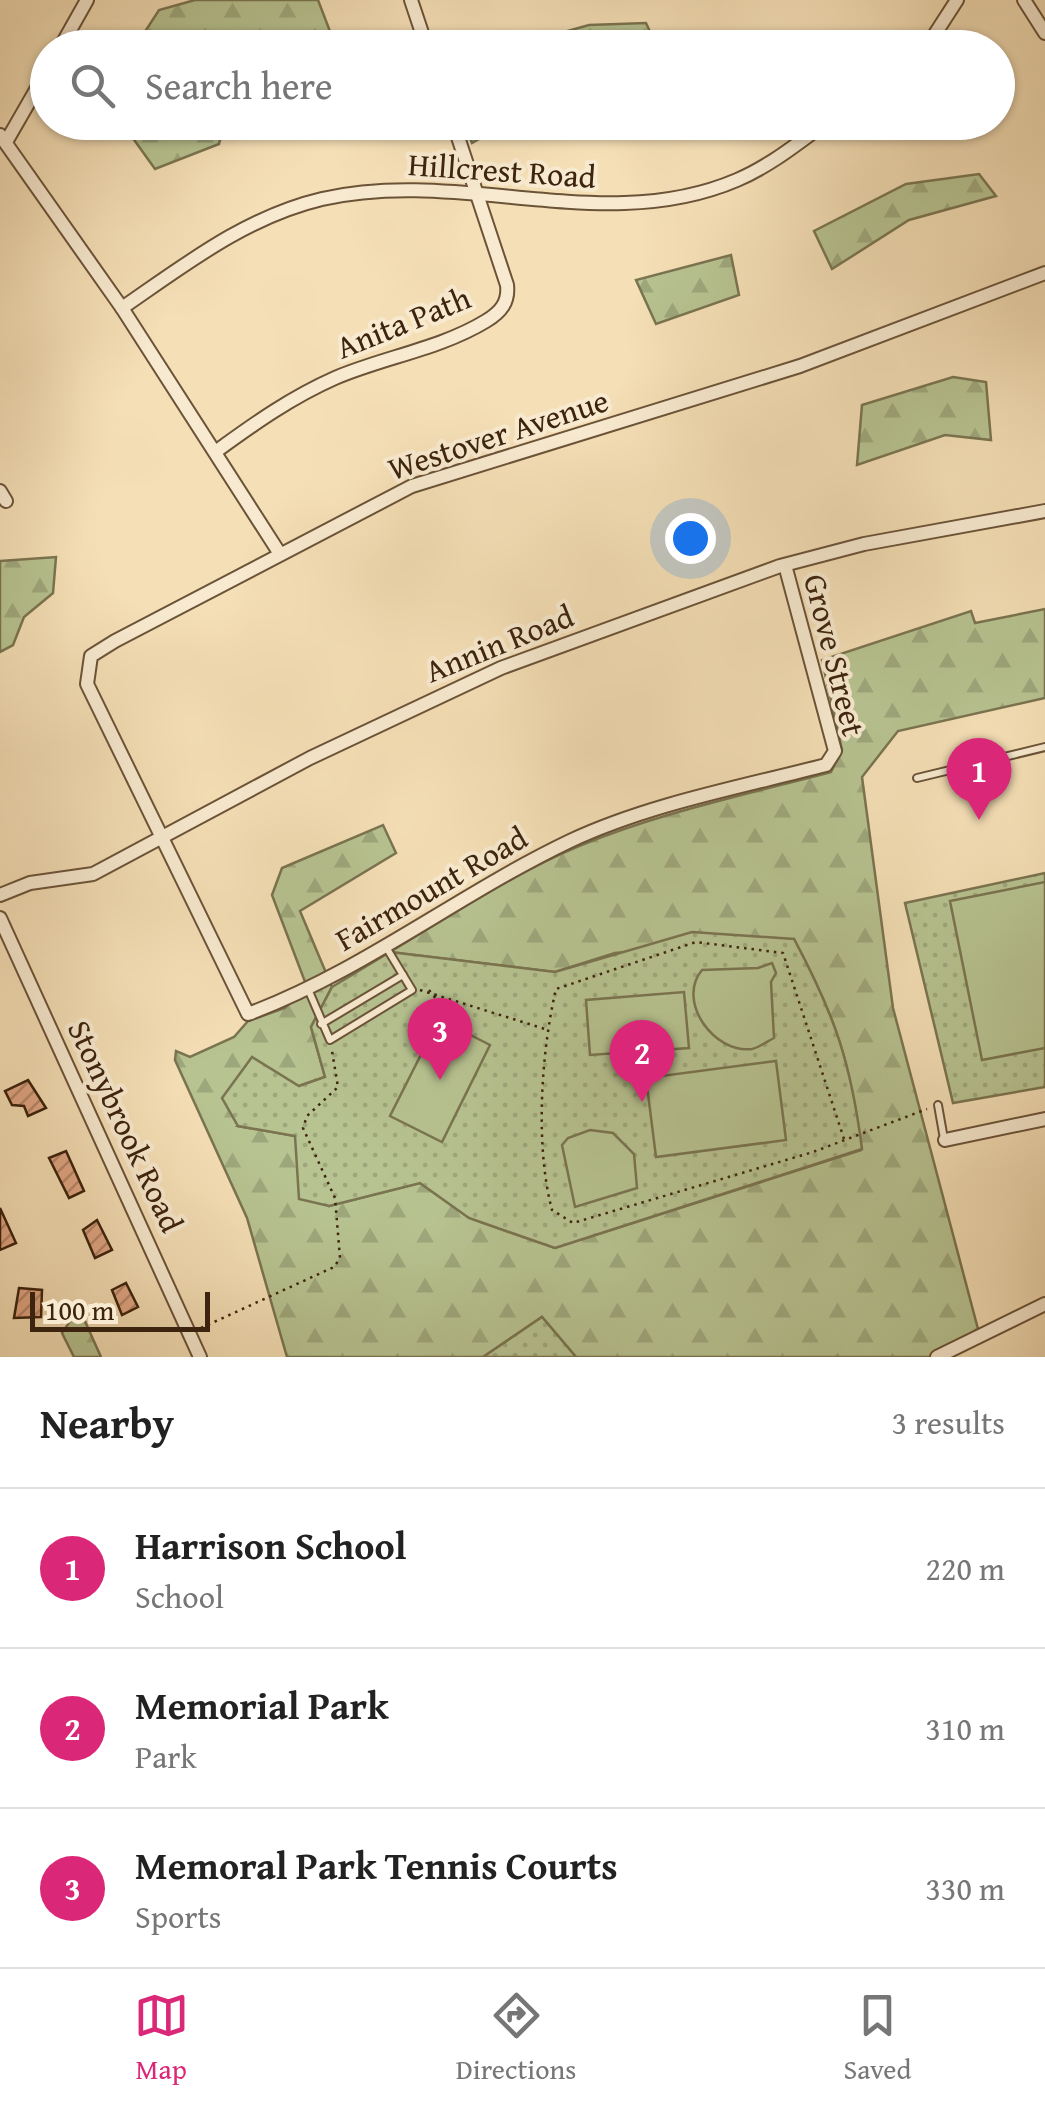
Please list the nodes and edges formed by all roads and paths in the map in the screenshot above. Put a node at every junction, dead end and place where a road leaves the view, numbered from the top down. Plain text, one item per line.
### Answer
1 (87, 0) edge
2 (411, 0) edge
3 (956, 0) edge
4 (1024, 0) edge
5 (70, 30) edge
6 (422, 30) edge
7 (937, 30) edge
8 (1045, 34) edge
9 (30, 97) edge
10 (3, 139) edge
11 (459, 140) edge
12 (802, 140) edge
13 (476, 190) junction
14 (1045, 273) edge
15 (122, 308) junction
16 (218, 450) junction
17 (1045, 510) edge
18 (280, 554) junction
19 (785, 565) junction
20 (1045, 747) edge
21 (831, 758) joint
22 (917, 778) dead end
23 (160, 838) junction
24 (0, 895) edge
25 (0, 918) edge
26 (386, 948) junction
27 (404, 975) junction
28 (308, 988) junction
29 (428, 989) junction
30 (412, 990) junction
31 (322, 1024) junction
32 (547, 1029) junction
33 (461, 1030) dead end
34 (330, 1040) junction
35 (938, 1105) joint
36 (1045, 1119) edge
37 (844, 1139) junction
38 (944, 1140) joint
39 (1045, 1304) edge
40 (192, 1332) junction
41 (200, 1357) edge
42 (937, 1357) edge

1 - 5 street
2 - 6 street
3 - 7 street
4 - 8 street
9 - 10 street
10 - 15 street
11 - 13 street, Anita Path
12 - 13 street, Hillcrest Road
13 - 15 street, Hillcrest Road
13 - 16 street, Anita Path
14 - 18 street, Westover Avenue
15 - 16 street
16 - 18 street
17 - 19 street, Annin Road
18 - 23 street, Westover Avenue
19 - 21 street, Grove Street
19 - 23 street, Annin Road
20 - 22 lane
21 - 26 street, Fairmount Road
23 - 24 street, Annin Road
23 - 28 street, Fairmount Road
25 - 40 street, Stonybrook Road
26 - 27 lane
26 - 28 street, Fairmount Road
27 - 30 lane
27 - 31 lane
28 - 31 lane
29 - 30 path
29 - 32 path
29 - 33 path
30 - 34 lane
31 - 34 lane
32 - 37 path
32 - 37 path
34 - 40 path
35 - 37 path
35 - 38 lane
36 - 38 street
39 - 42 street
40 - 41 street, Stonybrook Road

